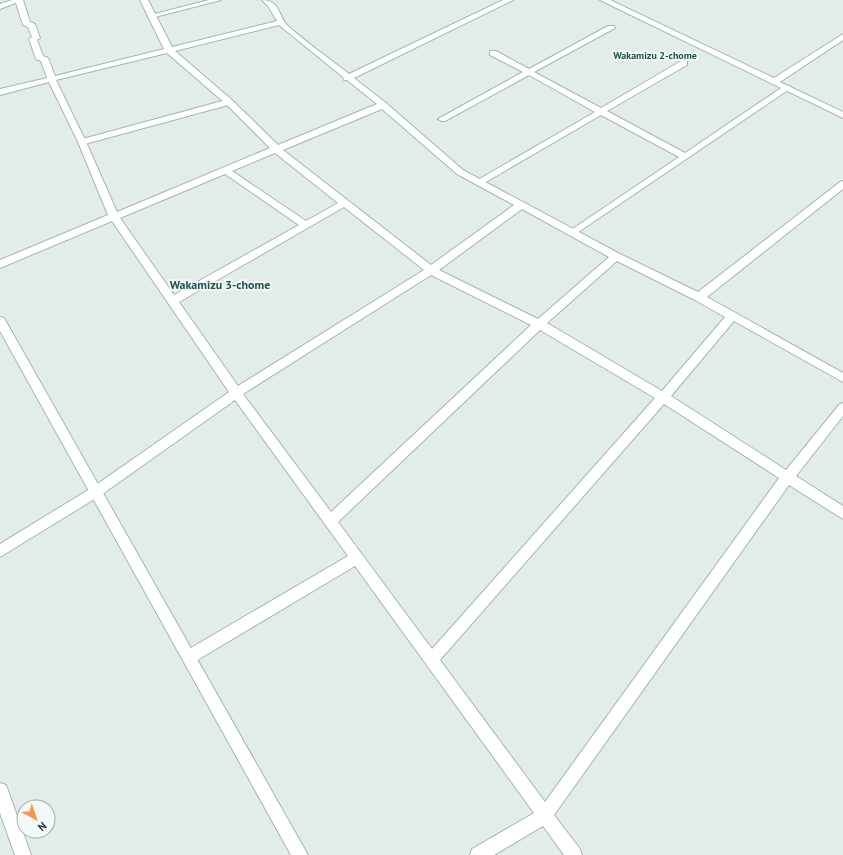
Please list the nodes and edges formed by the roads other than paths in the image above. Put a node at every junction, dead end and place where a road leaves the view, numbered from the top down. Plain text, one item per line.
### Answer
1 (19, 0) edge
2 (144, 0) edge
3 (218, 0) edge
4 (266, 0) edge
5 (509, 0) edge
6 (604, 0) edge
7 (0, 7) edge
8 (151, 16) junction
9 (282, 22) junction
10 (611, 28) dead end
11 (843, 36) edge
12 (169, 50) junction
13 (493, 52) dead end
14 (684, 63) dead end
15 (530, 72) junction
16 (347, 78) junction
17 (52, 80) junction
18 (774, 82) junction
19 (786, 88) junction
20 (0, 92) edge
21 (230, 102) junction
22 (383, 106) junction
23 (602, 112) junction
24 (843, 115) edge
25 (442, 119) dead end
26 (82, 142) junction
27 (277, 150) junction
28 (685, 157) junction
29 (226, 171) junction
30 (480, 183) junction
31 (843, 184) edge
32 (345, 203) junction
33 (521, 204) junction
34 (114, 217) junction
35 (306, 225) junction
36 (574, 232) junction
37 (616, 256) junction
38 (0, 264) edge
39 (431, 270) junction
40 (699, 297) junction
41 (172, 301) junction
42 (731, 317) junction
43 (0, 321) edge
44 (539, 324) junction
45 (843, 378) edge
46 (236, 393) junction
47 (663, 397) junction
48 (843, 408) edge
49 (788, 476) junction
50 (97, 491) junction
51 (843, 512) edge
52 (330, 521) junction
53 (0, 551) edge
54 (356, 558) junction
55 (189, 657) junction
56 (431, 660) junction
57 (0, 790) edge
58 (544, 816) junction
59 (23, 855) edge
60 (300, 855) edge
61 (478, 855) edge
62 (574, 855) edge

1 - 7 street
1 - 17 street
2 - 8 street
3 - 8 lane
4 - 9 street
5 - 16 street
6 - 18 street
8 - 12 street
9 - 12 street
9 - 16 street
10 - 15 lane
11 - 18 street
12 - 17 street
12 - 21 street
13 - 15 lane
14 - 23 lane
15 - 23 lane
15 - 25 lane
16 - 22 street
17 - 20 street
17 - 26 street
18 - 19 street
19 - 24 street
19 - 28 lane
21 - 26 lane
21 - 27 street
22 - 27 street
22 - 30 street
23 - 28 lane
23 - 30 lane
26 - 34 street
27 - 29 street
27 - 32 street
28 - 36 lane
29 - 34 street
29 - 35 street
30 - 33 street
31 - 40 street
32 - 35 street
32 - 39 street
33 - 36 street
33 - 39 street
34 - 38 street
34 - 41 street
35 - 41 street
36 - 37 street
37 - 40 street
37 - 44 street
39 - 44 street
39 - 46 street
40 - 42 street
41 - 46 street
42 - 45 street
42 - 47 street
43 - 50 street
44 - 47 street
44 - 52 street
46 - 50 street
46 - 52 street
47 - 49 street
47 - 56 street
48 - 49 street
49 - 51 street
49 - 58 street
50 - 53 street
50 - 55 street
52 - 54 street
54 - 55 street
54 - 56 street
55 - 60 street
56 - 58 street
57 - 59 street
58 - 61 street
58 - 62 street

